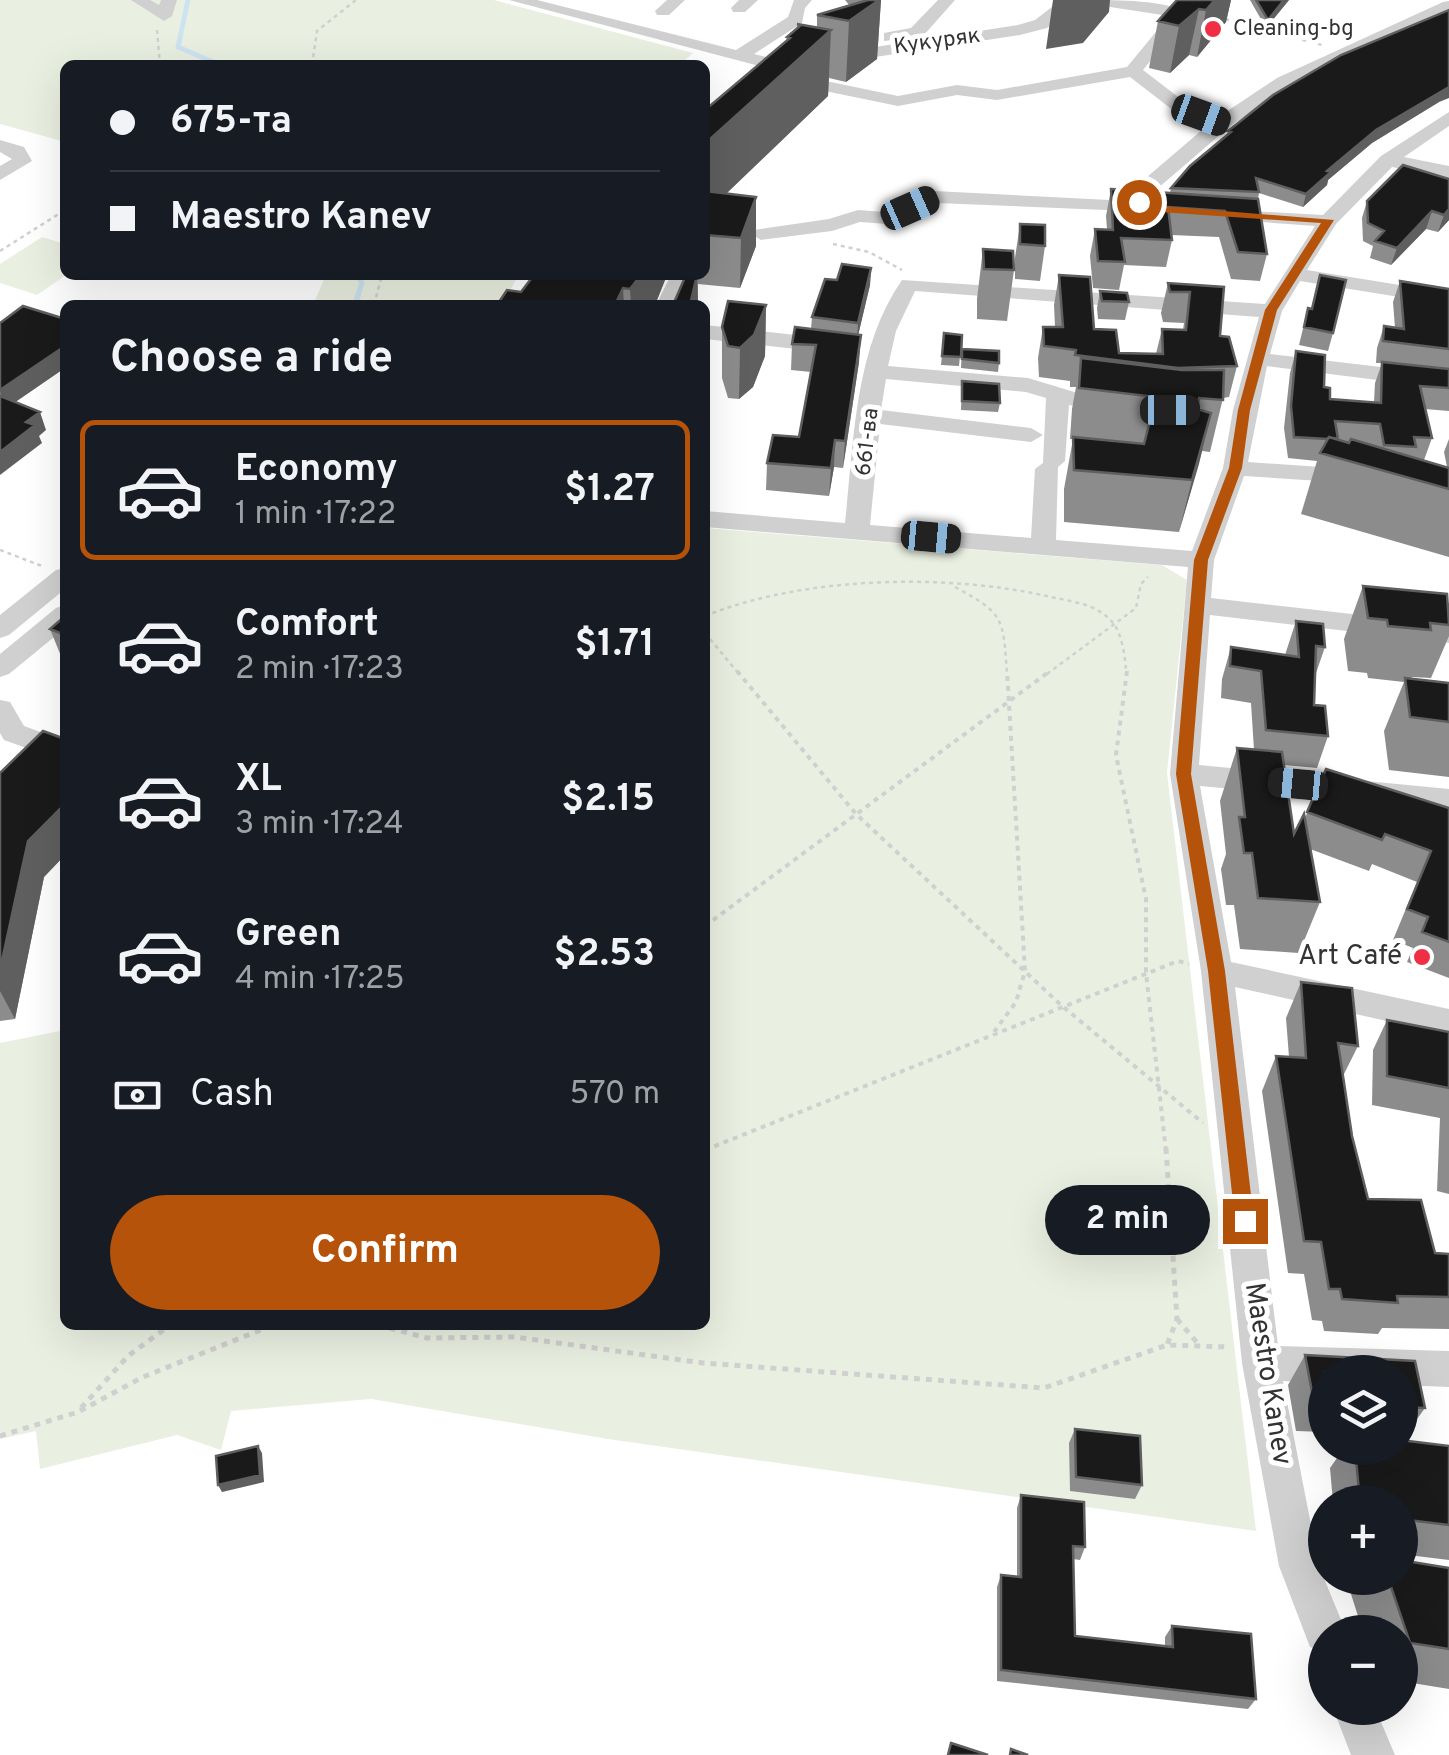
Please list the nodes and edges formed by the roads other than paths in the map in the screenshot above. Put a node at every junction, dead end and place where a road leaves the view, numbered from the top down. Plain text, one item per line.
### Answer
1 (139, 0) edge
2 (517, 0) edge
3 (804, 0) edge
4 (946, 0) edge
5 (1043, 0) edge
6 (1072, 0) edge
7 (1098, 0) edge
8 (565, 5) edge
9 (1449, 6) edge
10 (166, 8) edge
11 (1424, 17) junction
12 (1449, 27) edge
13 (917, 32) junction
14 (863, 52) junction
15 (739, 56) junction
16 (1133, 72) junction
17 (796, 73) junction
18 (1449, 118) edge
19 (1222, 122) junction
20 (0, 146) edge
21 (1388, 160) junction
22 (1449, 172) edge
23 (0, 174) edge
24 (1201, 212) edge
25 (1328, 220) junction
26 (760, 234) dead end
27 (1293, 274) junction
28 (1449, 298) edge
29 (1271, 310) junction
30 (710, 333) edge
31 (1260, 359) junction
32 (878, 363) junction
33 (1449, 382) edge
34 (1058, 394) junction
35 (1134, 407) edge
36 (872, 416) junction
37 (1031, 435) dead end
38 (1236, 468) junction
39 (1371, 477) edge
40 (710, 519) edge
41 (857, 530) junction
42 (1043, 547) junction
43 (1201, 560) junction
44 (57, 572) edge
45 (1199, 605) junction
46 (60, 618) edge
47 (0, 629) edge
48 (1449, 634) edge
49 (0, 668) edge
50 (0, 709) edge
51 (60, 750) edge
52 (1184, 774) junction
53 (1449, 799) edge
54 (1217, 971) junction
55 (1449, 1022) edge
56 (1261, 1362) junction
57 (1449, 1370) edge
58 (1318, 1615) edge
59 (1361, 1725) edge
60 (1373, 1755) edge

1 - 10 street
2 - 8 street
3 - 15 street
4 - 13 street
5 - 13 street
6 - 14 street, Кукуряк
7 - 16 street
8 - 15 street
9 - 11 street
11 - 12 street
11 - 19 street
13 - 14 street
14 - 17 street, Кукуряк
15 - 17 street
16 - 17 street
16 - 19 street
18 - 21 street, Maestro Kanev
19 - 26 street
20 - 23 street
21 - 22 street
21 - 25 street, Maestro Kanev
24 - 25 street
25 - 27 street, Maestro Kanev
27 - 28 street
27 - 29 street, Maestro Kanev
29 - 31 street, Maestro Kanev
29 - 32 street, 661-ва
30 - 32 street
31 - 33 street
31 - 38 street, Maestro Kanev
32 - 34 street
32 - 36 street, 661-ва
34 - 35 street
34 - 42 street
36 - 37 street
36 - 41 street, 661-ва
38 - 39 street
38 - 43 street, Maestro Kanev
40 - 41 street
41 - 42 street
42 - 43 street
43 - 45 street, Maestro Kanev
44 - 47 street
45 - 48 street
45 - 52 street, Maestro Kanev
46 - 49 street
50 - 51 street
52 - 53 street
52 - 54 street, Maestro Kanev
54 - 55 street
54 - 56 street, Maestro Kanev
56 - 57 street
56 - 58 street, Maestro Kanev
59 - 60 street

